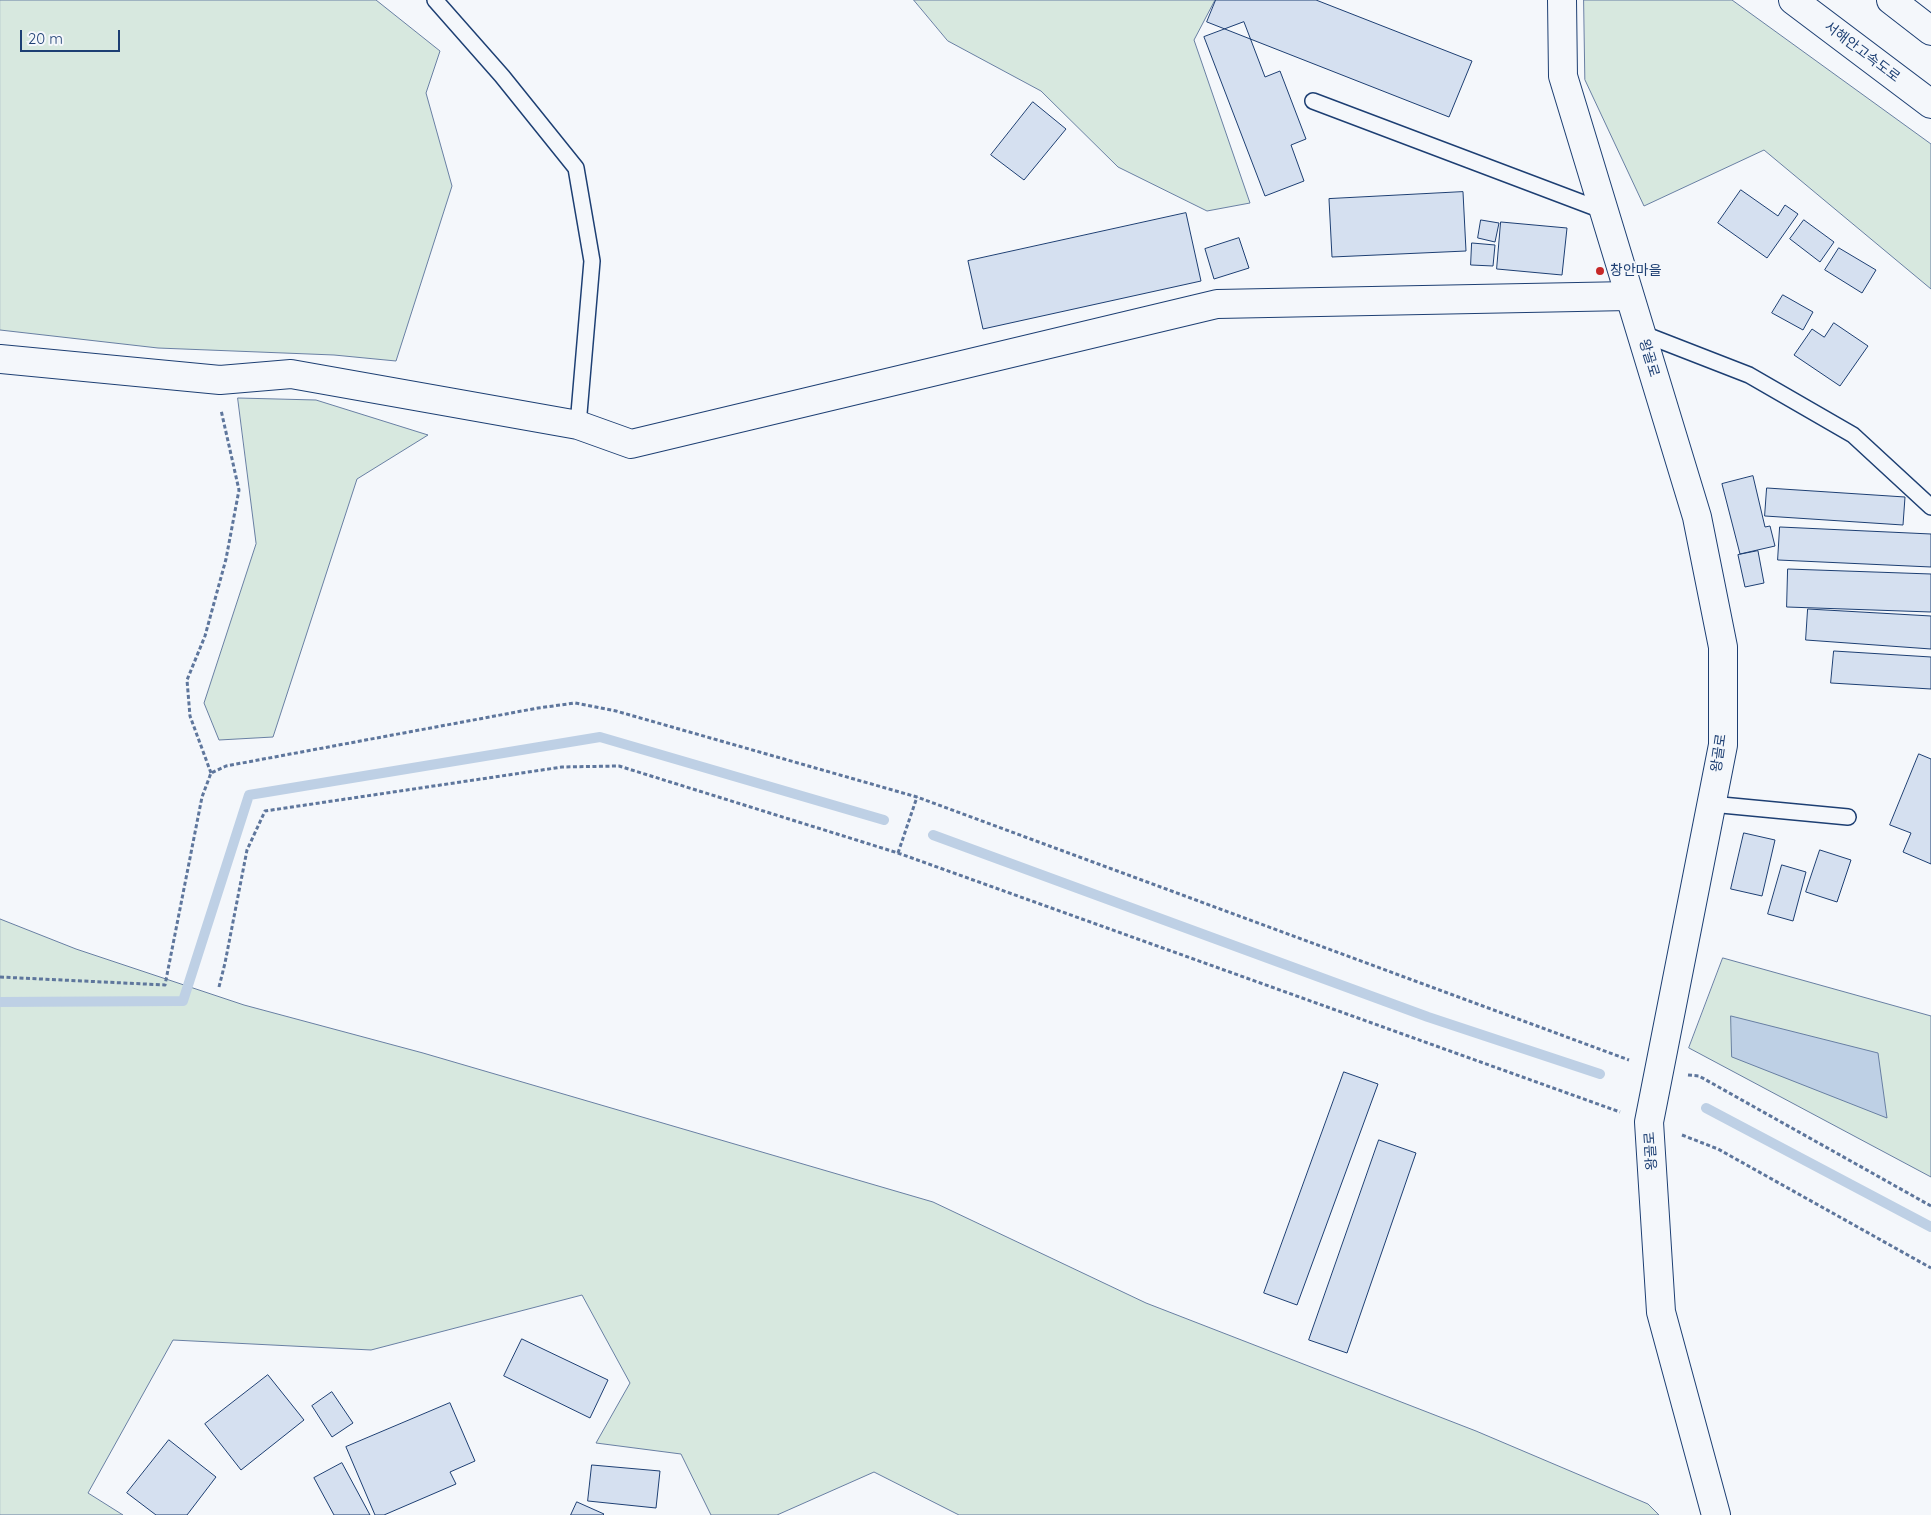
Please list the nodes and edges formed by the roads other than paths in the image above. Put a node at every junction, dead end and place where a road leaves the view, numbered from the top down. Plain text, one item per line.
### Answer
1 (435, 0) edge
2 (1562, 0) edge
3 (1793, 0) edge
4 (1891, 0) edge
5 (1931, 31) edge
6 (1313, 101) dead end
7 (1931, 104) edge
8 (1604, 211) junction
9 (1629, 296) junction
10 (1641, 333) junction
11 (0, 359) edge
12 (578, 425) junction
13 (1931, 507) edge
14 (1711, 804) junction
15 (1848, 817) dead end
16 (1716, 1515) edge

1 - 12 lane
2 - 8 main road, 왕골로
3 - 7 main road, 서해안고속도로
4 - 5 main road
6 - 8 lane
8 - 9 main road, 왕골로
9 - 10 main road, 왕골로
9 - 12 main road
10 - 13 lane
10 - 14 main road, 왕골로
11 - 12 main road
14 - 15 lane
14 - 16 main road, 왕골로

